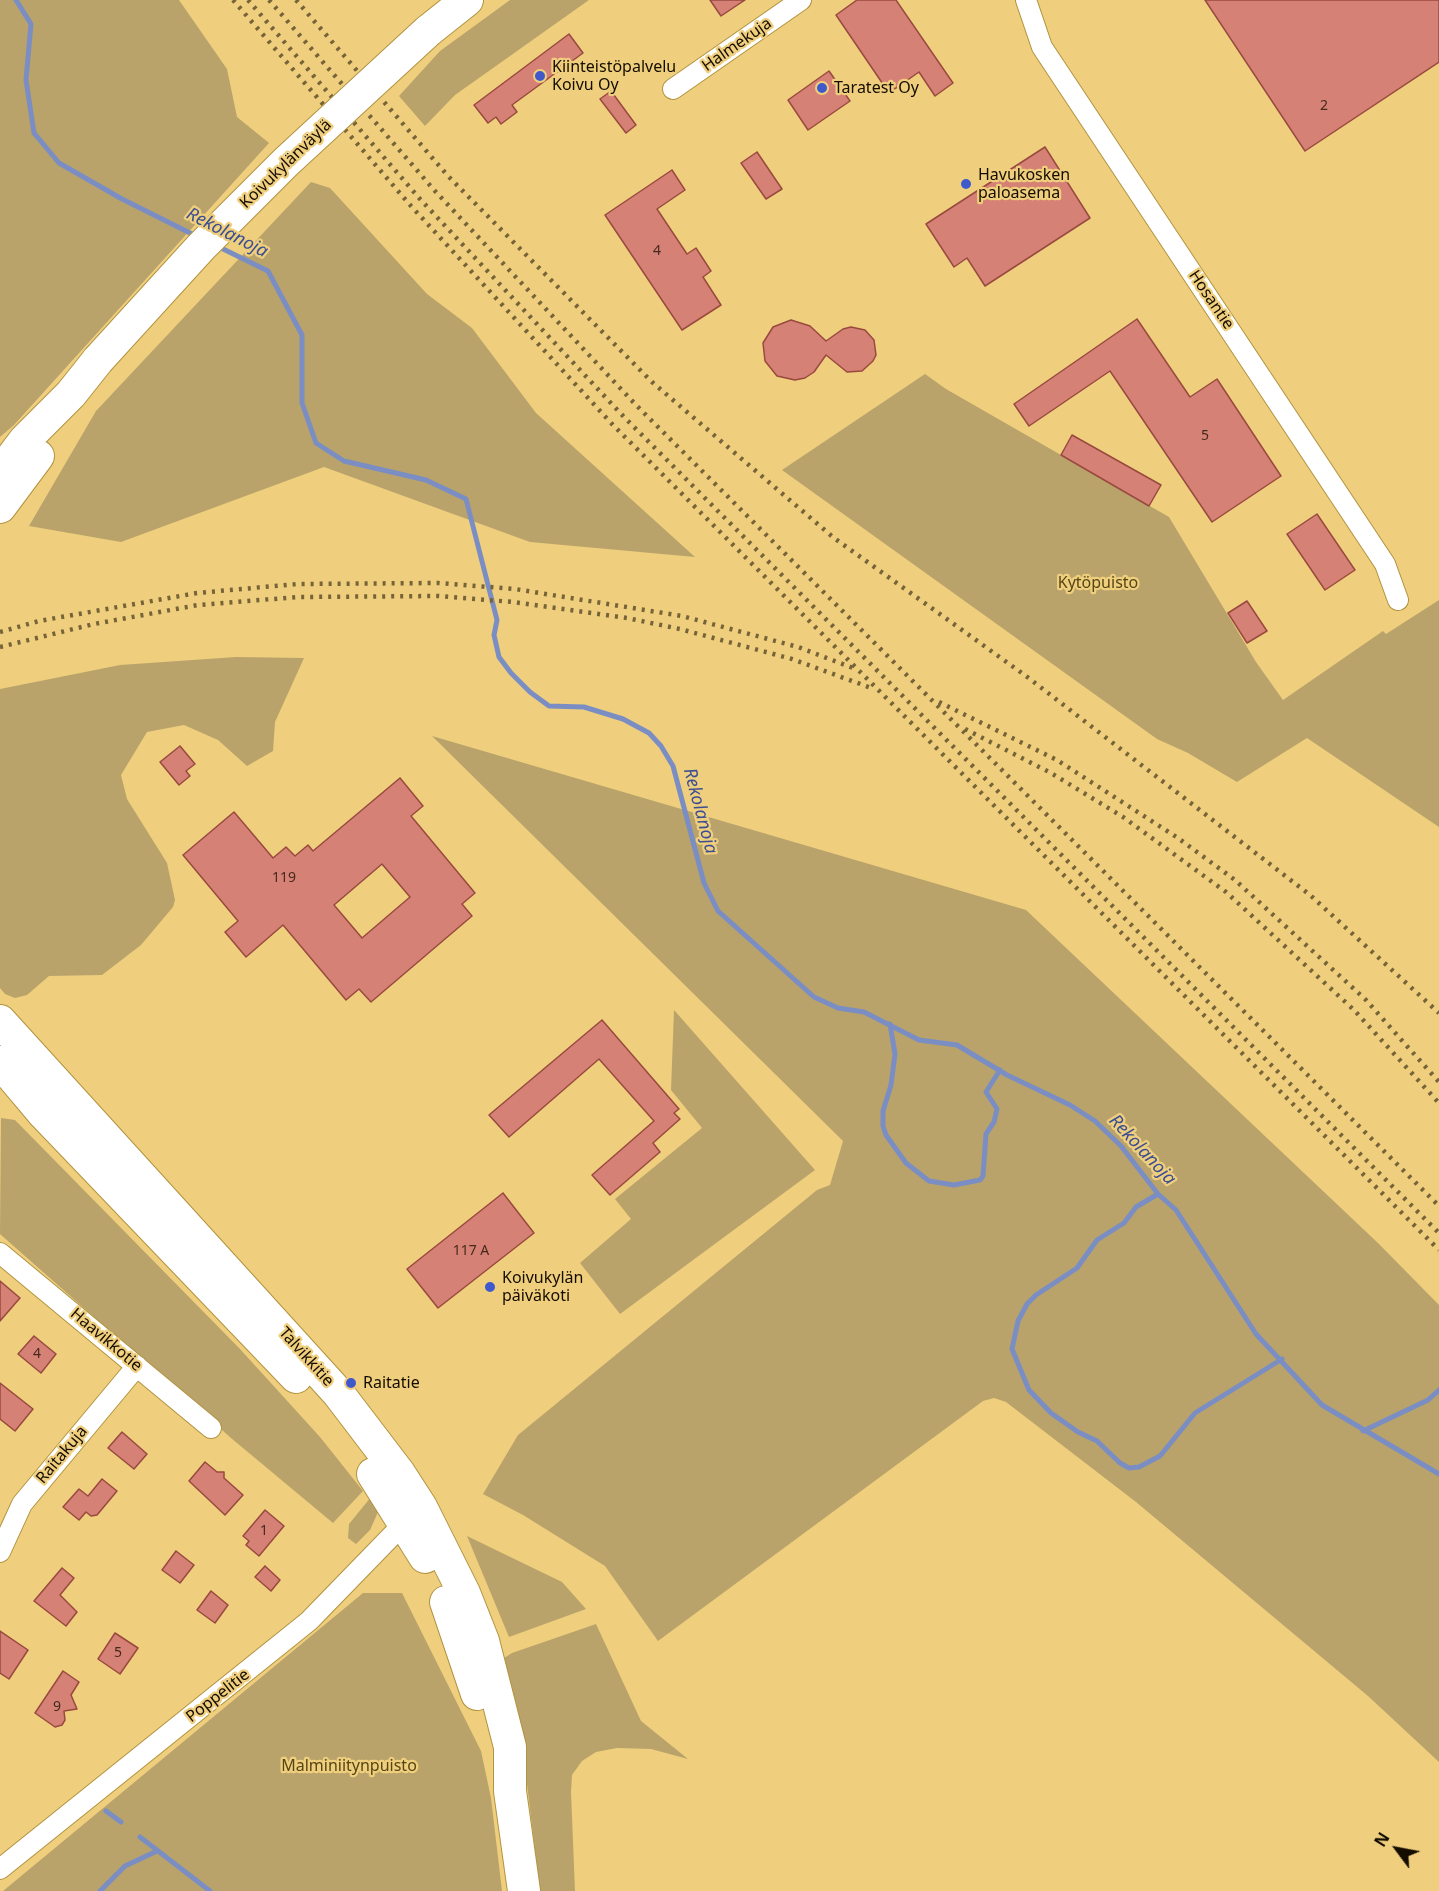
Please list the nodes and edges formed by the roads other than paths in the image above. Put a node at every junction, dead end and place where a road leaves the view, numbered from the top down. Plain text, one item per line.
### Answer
1 (467, 0) edge
2 (801, 0) edge
3 (1026, 0) edge
4 (673, 89) dead end
5 (71, 394) junction
6 (0, 473) edge
7 (0, 507) edge
8 (1398, 600) dead end
9 (0, 1021) edge
10 (10, 1069) edge
11 (0, 1253) edge
12 (137, 1366) junction
13 (211, 1428) dead end
14 (412, 1515) junction
15 (0, 1552) edge
16 (0, 1869) edge
17 (524, 1891) edge

1 - 5 main road, Koivukylänväylä, bridge
2 - 4 street, Halmekuja
3 - 8 street, Hosantie
5 - 6 main road, Koivukylänväylä
5 - 7 main road, Koivukylänväylä
9 - 10 main road, Talvikkitie
10 - 14 main road, Talvikkitie
11 - 12 street, Haavikkotie
12 - 13 street, Haavikkotie
12 - 15 street, Raitakuja
14 - 16 street, Poppelitie
14 - 17 main road, Talvikkitie

